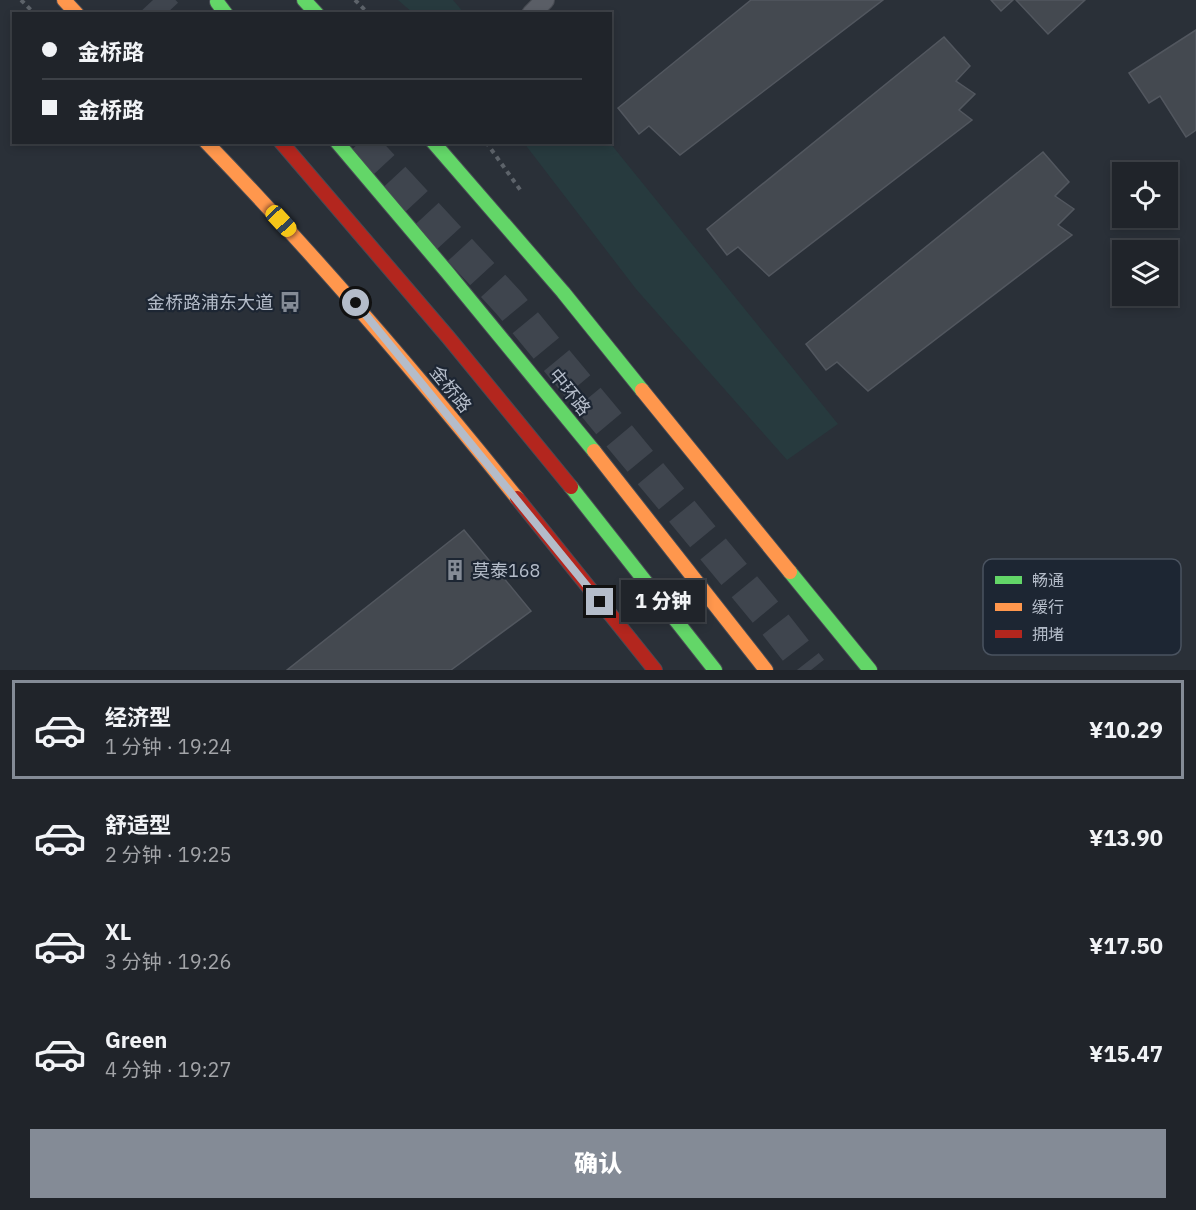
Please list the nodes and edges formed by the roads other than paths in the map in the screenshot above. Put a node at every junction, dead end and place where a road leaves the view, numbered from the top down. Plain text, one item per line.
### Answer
1 (64, 0) edge
2 (304, 0) edge
3 (545, 0) edge
4 (217, 2) dead end
5 (75, 12) edge
6 (224, 12) edge
7 (315, 12) edge
8 (533, 12) edge
9 (208, 144) edge
10 (283, 144) edge
11 (340, 144) edge
12 (435, 144) edge
13 (655, 670) edge
14 (715, 670) edge
15 (766, 670) edge
16 (870, 670) edge

1 - 5 main road
2 - 7 main road
3 - 8 lane
4 - 6 main road
9 - 13 main road, 金桥路
10 - 14 main road
11 - 15 main road, 中环路
12 - 16 main road

